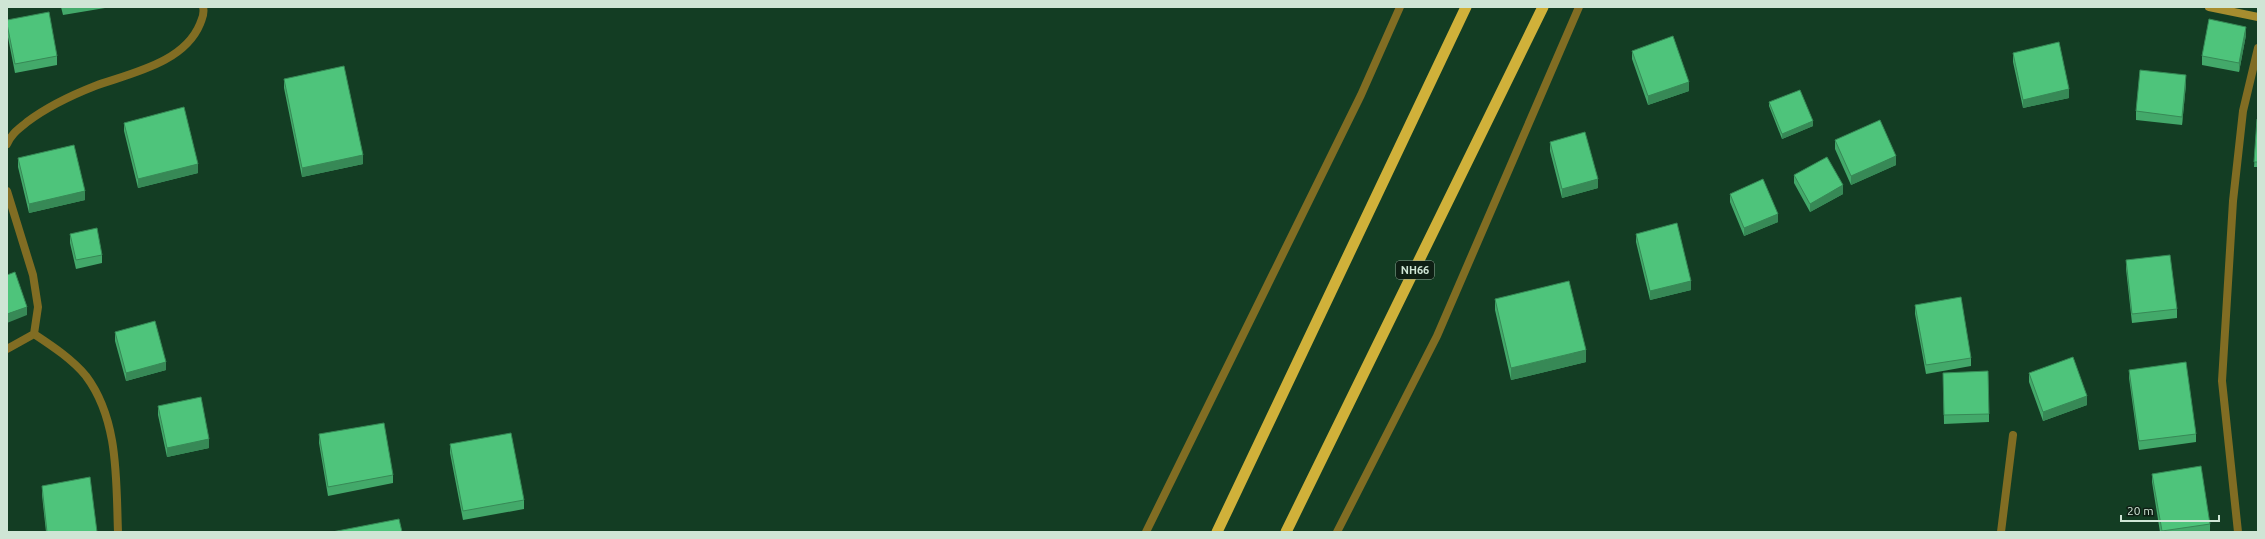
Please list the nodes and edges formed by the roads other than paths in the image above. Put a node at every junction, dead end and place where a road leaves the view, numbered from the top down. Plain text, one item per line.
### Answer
1 (203, 7) edge
2 (1400, 7) edge
3 (1466, 7) edge
4 (1544, 7) edge
5 (1579, 7) edge
6 (2209, 7) edge
7 (2258, 16) edge
8 (2258, 48) edge
9 (7, 144) edge
10 (7, 191) edge
11 (34, 334) junction
12 (7, 349) edge
13 (2013, 435) dead end
14 (118, 532) edge
15 (1146, 532) edge
16 (1217, 532) edge
17 (1286, 532) edge
18 (1337, 532) edge
19 (2001, 532) edge
20 (2238, 532) edge

1 - 9 street
2 - 15 street
3 - 16 highway
4 - 17 highway, NH66
5 - 18 street
6 - 7 main road
8 - 20 street
10 - 11 street
11 - 12 street
11 - 14 street
13 - 19 street

